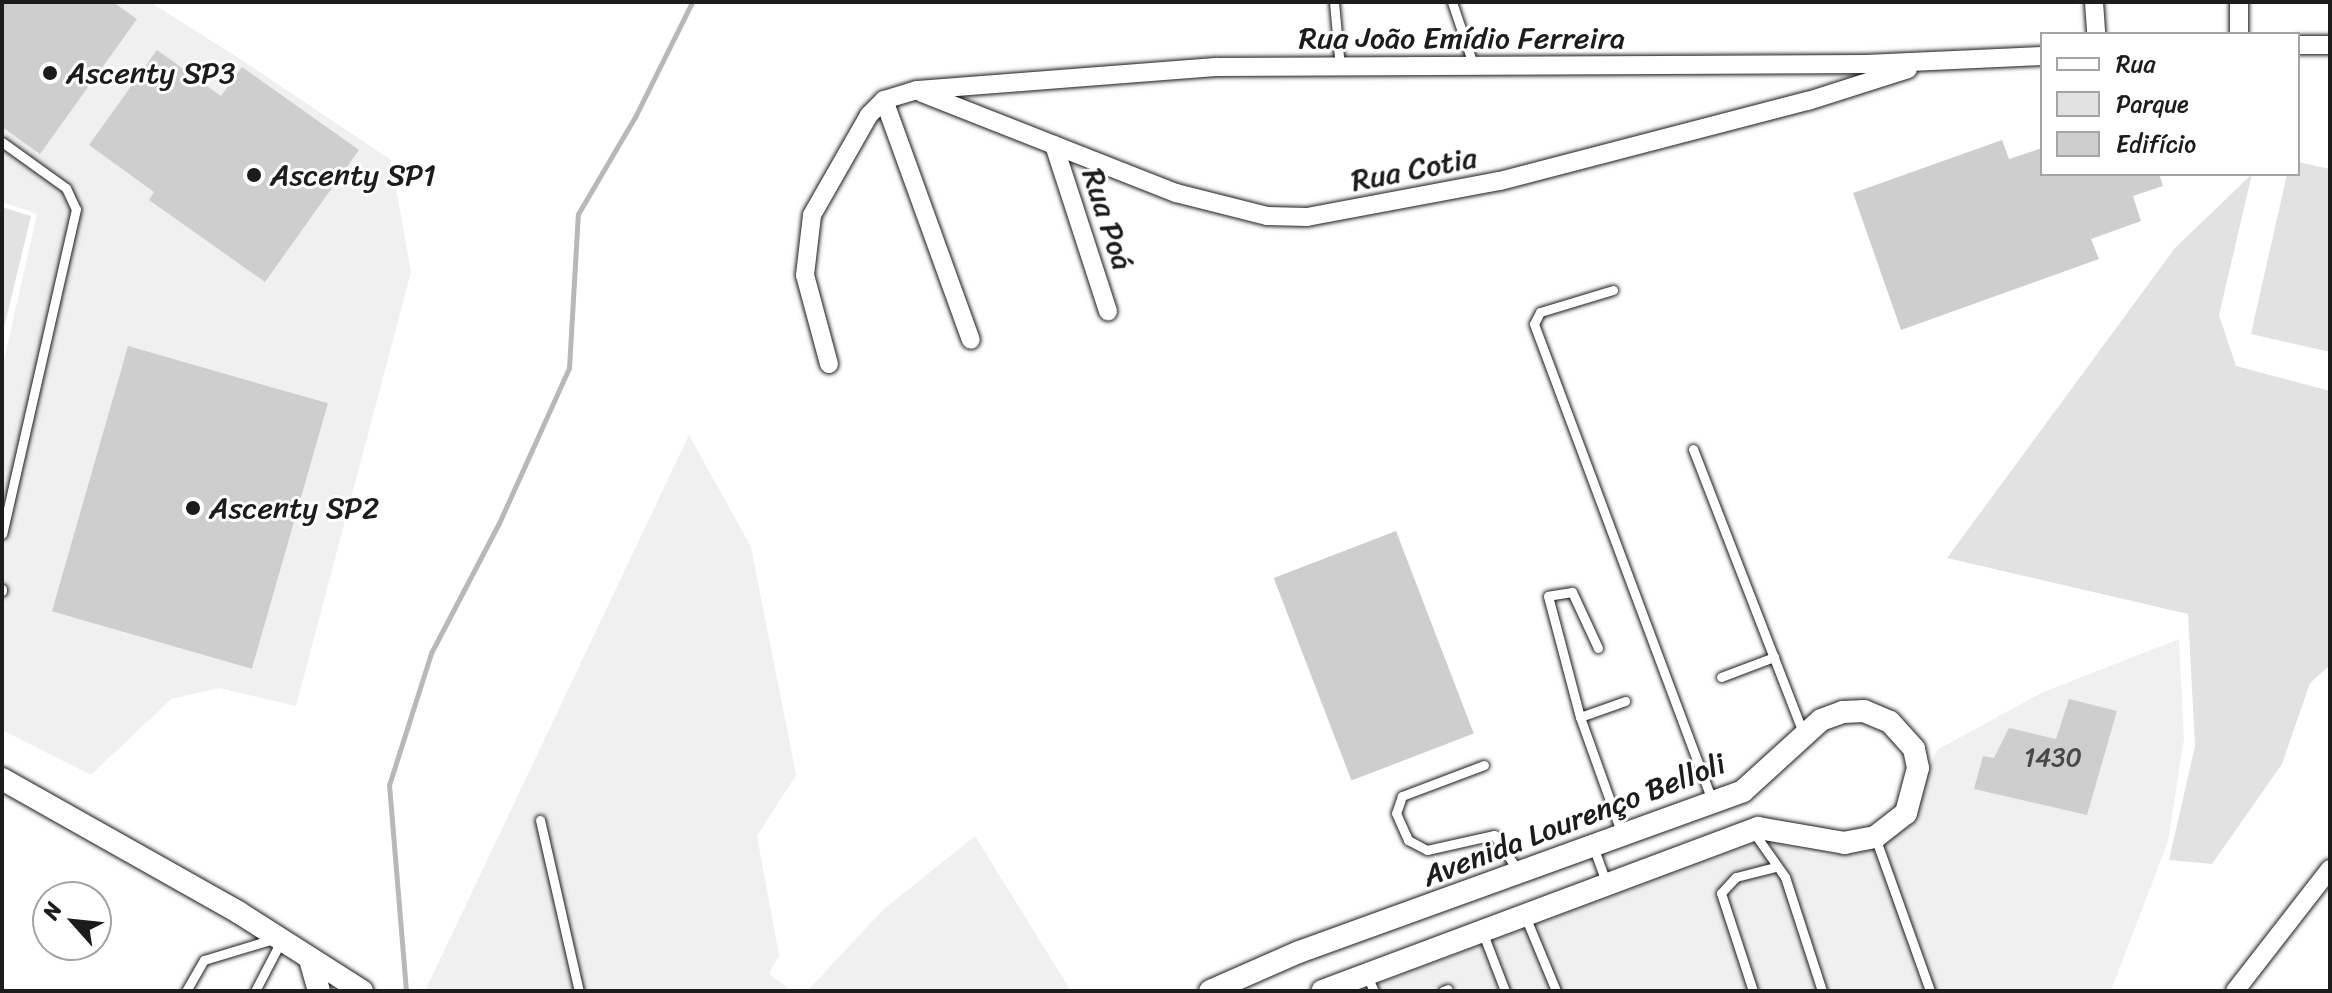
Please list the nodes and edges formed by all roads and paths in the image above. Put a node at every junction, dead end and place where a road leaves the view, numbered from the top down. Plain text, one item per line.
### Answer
1 (1334, 2) edge
2 (1452, 2) edge
3 (2094, 2) edge
4 (2239, 2) edge
5 (2096, 32) edge
6 (2239, 32) edge
7 (2300, 45) edge
8 (2330, 45) edge
9 (2040, 56) edge
10 (1929, 61) junction
11 (1474, 67) junction
12 (1340, 68) junction
13 (917, 90) junction
14 (884, 100) junction
15 (2, 142) edge
16 (1054, 145) junction
17 (1613, 290) dead end
18 (1108, 311) dead end
19 (971, 340) dead end
20 (829, 364) dead end
21 (1693, 449) dead end
22 (2, 534) edge
23 (1598, 648) dead end
24 (1774, 657) junction
25 (1721, 677) dead end
26 (1625, 701) dead end
27 (1580, 717) junction
28 (1804, 734) junction
29 (1484, 765) dead end
30 (2, 779) edge
31 (1713, 803) junction
32 (540, 820) dead end
33 (1752, 830) junction
34 (1875, 837) junction
35 (1624, 838) junction
36 (1594, 849) junction
37 (1775, 867) junction
38 (2330, 869) edge
39 (1520, 875) junction
40 (1607, 884) junction
41 (1525, 915) junction
42 (1482, 930) junction
43 (279, 939) junction
44 (311, 963) junction
45 (1370, 983) edge
46 (354, 989) edge
47 (186, 991) edge
48 (255, 991) edge
49 (319, 991) edge
50 (579, 991) edge
51 (1210, 991) edge
52 (1323, 991) edge
53 (1505, 991) edge
54 (1556, 991) edge
55 (1753, 991) edge
56 (1822, 991) edge
57 (1930, 991) edge
58 (2235, 991) edge

1 - 12 lane
2 - 11 lane
3 - 5 street
4 - 6 street
7 - 8 street
9 - 10 street, Rua João Emídio Ferreira
10 - 11 street, Rua João Emídio Ferreira
10 - 16 street, Rua Cotia
11 - 12 street, Rua João Emídio Ferreira
12 - 13 street, Rua João Emídio Ferreira
13 - 14 street, Rua João Emídio Ferreira
13 - 16 street, Rua Cotia
14 - 19 street
14 - 20 street
15 - 22 lane
16 - 18 street, Rua Poá
17 - 31 lane
21 - 24 lane
23 - 27 lane
24 - 25 lane
24 - 28 lane
26 - 27 lane
27 - 35 lane
28 - 31 street, Avenida Lourenço Belloli
28 - 34 street, Avenida Lourenço Belloli
29 - 39 lane
30 - 43 street
31 - 35 street, Avenida Lourenço Belloli
32 - 50 lane
33 - 34 street
33 - 37 lane
33 - 40 street
34 - 57 lane
35 - 36 street, Avenida Lourenço Belloli
36 - 39 street, Avenida Lourenço Belloli
36 - 40 lane
37 - 55 lane
37 - 56 lane
38 - 58 street
39 - 51 street, Avenida Lourenço Belloli
40 - 41 street
41 - 42 street
41 - 54 lane
42 - 45 street
42 - 53 lane
43 - 44 street
43 - 47 lane
43 - 48 lane
44 - 46 street
44 - 49 street
45 - 52 street

